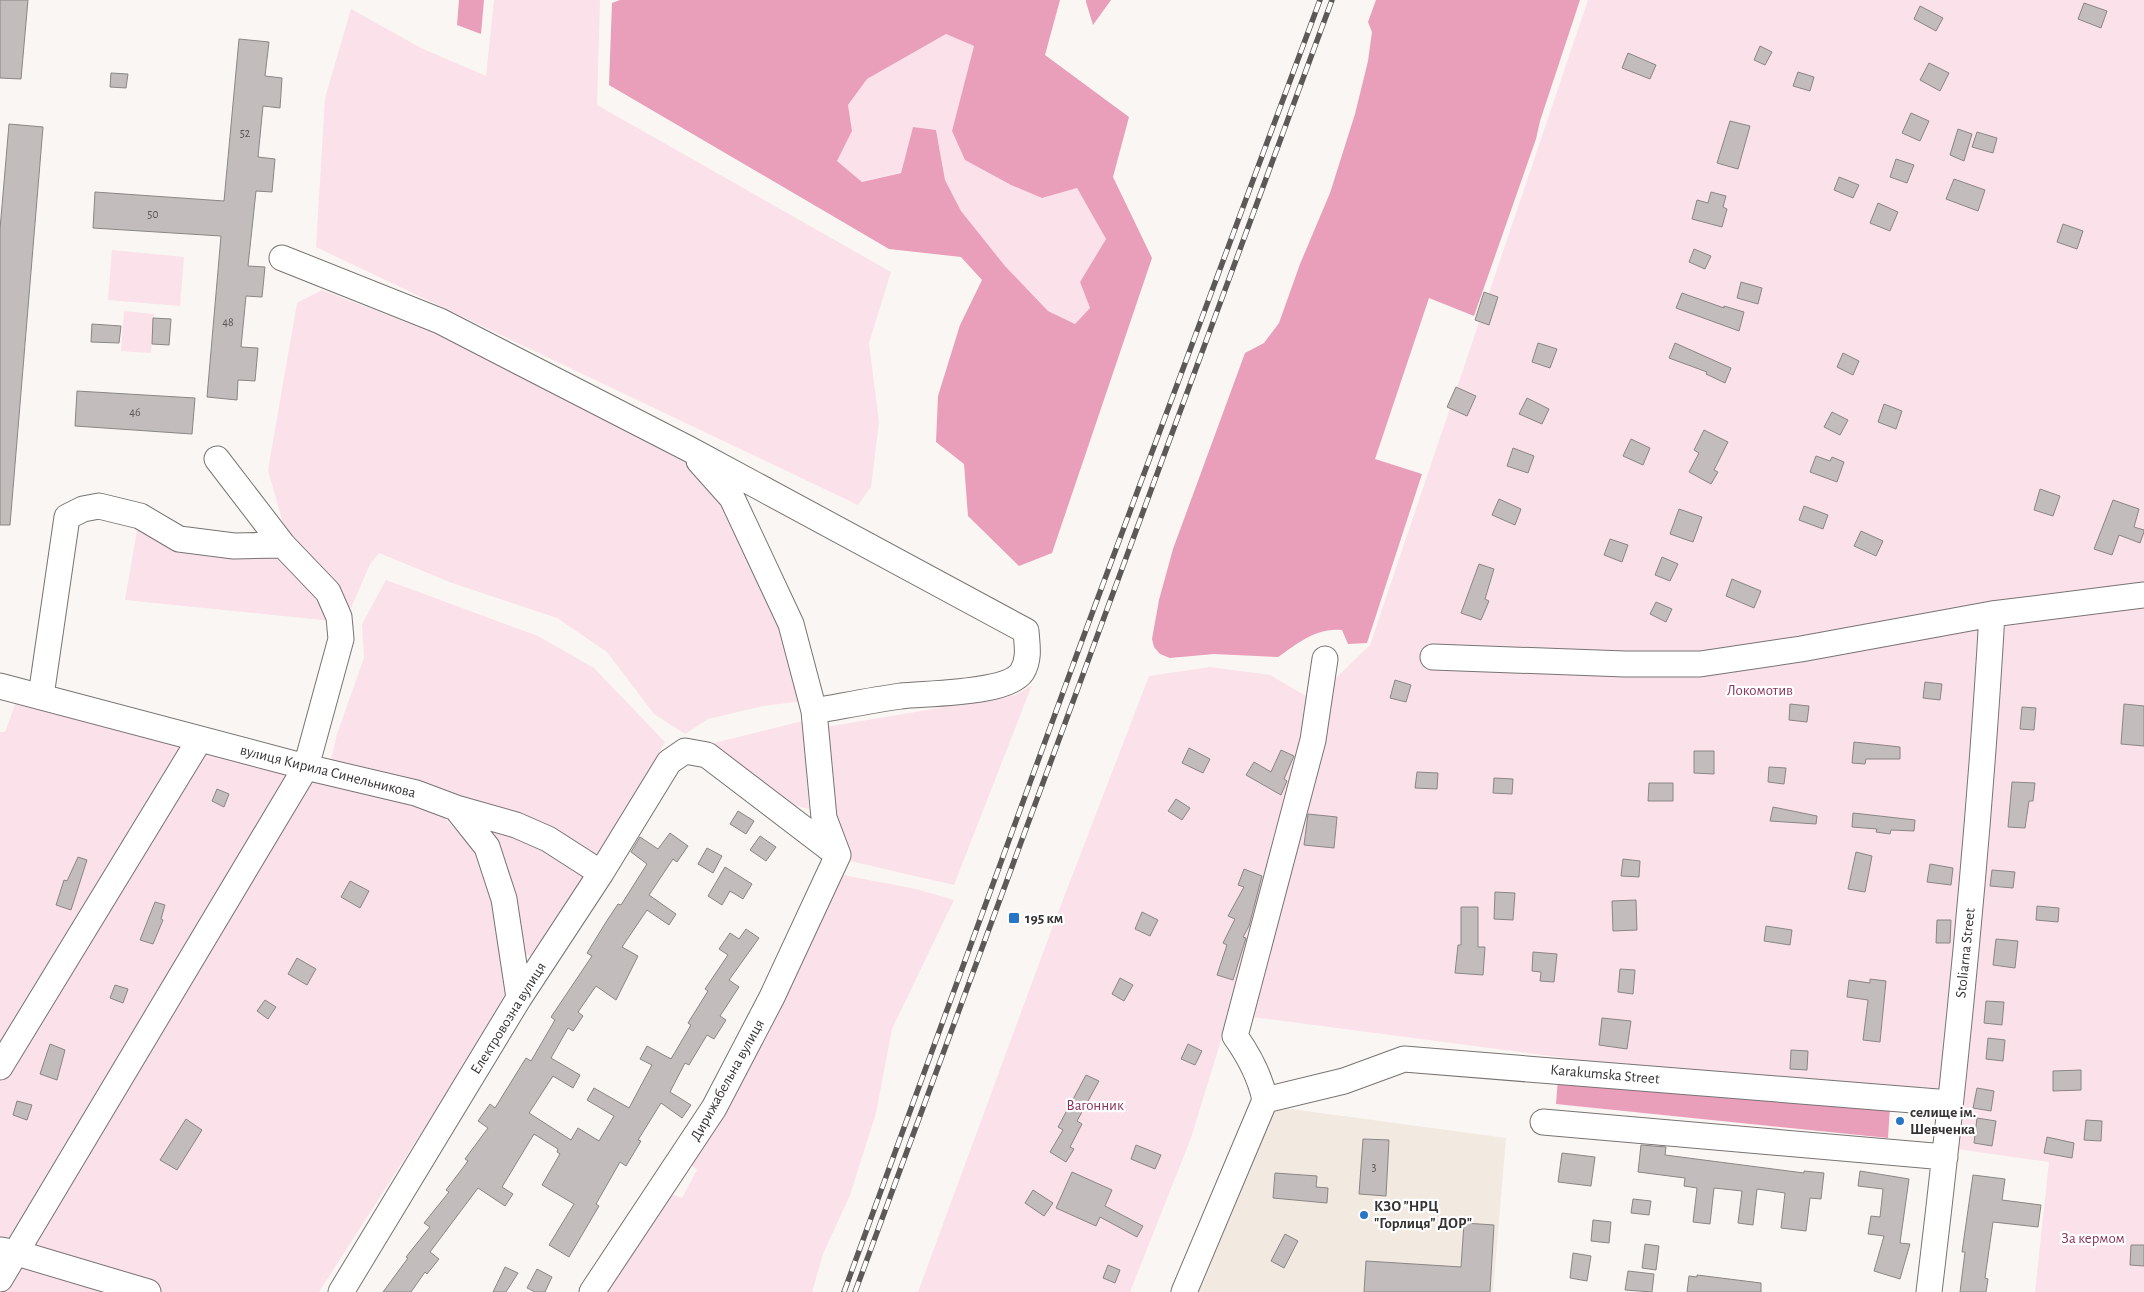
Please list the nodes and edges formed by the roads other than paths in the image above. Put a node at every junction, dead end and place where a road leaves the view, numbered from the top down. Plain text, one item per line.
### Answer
1 (282, 258) dead end
2 (689, 449) junction
3 (217, 459) dead end
4 (283, 545) junction
5 (2144, 595) edge
6 (1992, 614) junction
7 (1433, 657) dead end
8 (1325, 660) dead end
9 (0, 686) edge
10 (41, 696) junction
11 (814, 711) junction
12 (200, 739) junction
13 (306, 767) junction
14 (456, 808) junction
15 (838, 854) junction
16 (601, 873) junction
17 (519, 998) junction
18 (0, 1067) edge
19 (1265, 1100) junction
20 (1950, 1103) junction
21 (1544, 1122) dead end
22 (1945, 1157) junction
23 (8, 1252) edge
24 (0, 1280) edge
25 (148, 1292) edge
26 (341, 1292) edge
27 (592, 1292) edge
28 (1184, 1292) edge
29 (1929, 1292) edge

1 - 2 street
2 - 11 street
2 - 11 street
3 - 4 street
4 - 10 street
4 - 13 street
5 - 6 street
6 - 7 street
6 - 20 street, Stoliarna Street
8 - 19 street
9 - 10 street, вулиця Кирила Синельникова
10 - 12 street, вулиця Кирила Синельникова
11 - 15 street
12 - 13 street, вулиця Кирила Синельникова
12 - 18 street
13 - 14 street, вулиця Кирила Синельникова
13 - 23 street
14 - 16 street, вулиця Кирила Синельникова
14 - 17 street
15 - 16 street, Електровозна вулиця
15 - 27 street, Дирижабельна вулиця
16 - 17 street, Електровозна вулиця
17 - 26 street, Електровозна вулиця
19 - 20 street, Karakumska Street
19 - 28 street
20 - 22 street, Stoliarna Street
21 - 22 street
22 - 29 street, Stoliarna Street
23 - 24 street
23 - 25 street

